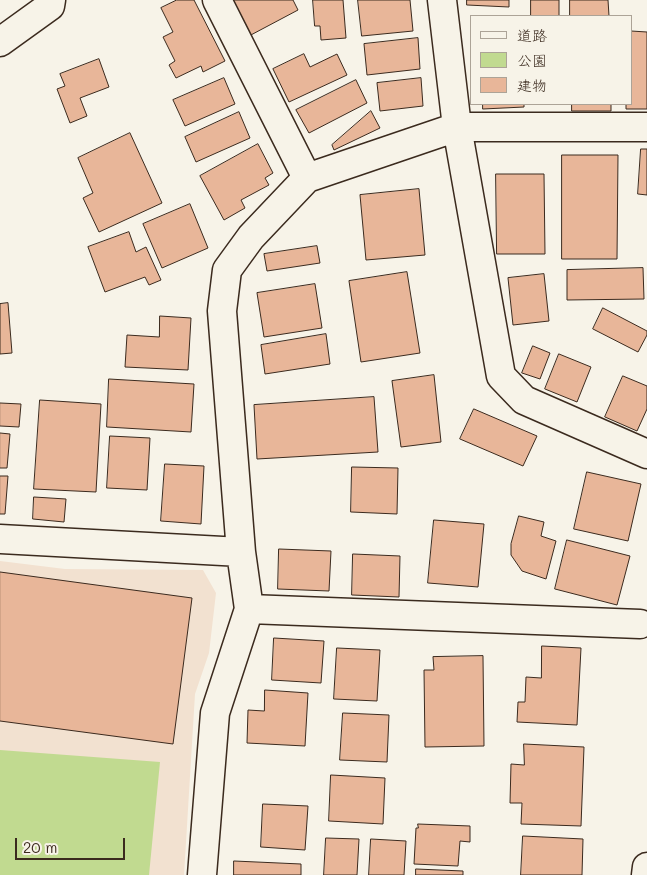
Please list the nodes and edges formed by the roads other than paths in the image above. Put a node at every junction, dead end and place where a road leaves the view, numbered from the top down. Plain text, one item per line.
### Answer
1 (51, 0) edge
2 (217, 0) edge
3 (442, 0) edge
4 (0, 42) edge
5 (457, 127) junction
6 (647, 127) edge
7 (308, 178) junction
8 (647, 454) edge
9 (0, 539) edge
10 (241, 552) junction
11 (249, 609) junction
12 (640, 624) dead end
13 (647, 867) edge
14 (202, 875) edge
15 (646, 875) edge

1 - 4 street
2 - 7 street
3 - 5 street
5 - 6 street
5 - 7 street
5 - 8 street
7 - 10 street
9 - 10 street
10 - 11 street
11 - 12 street
11 - 14 street
13 - 15 street

